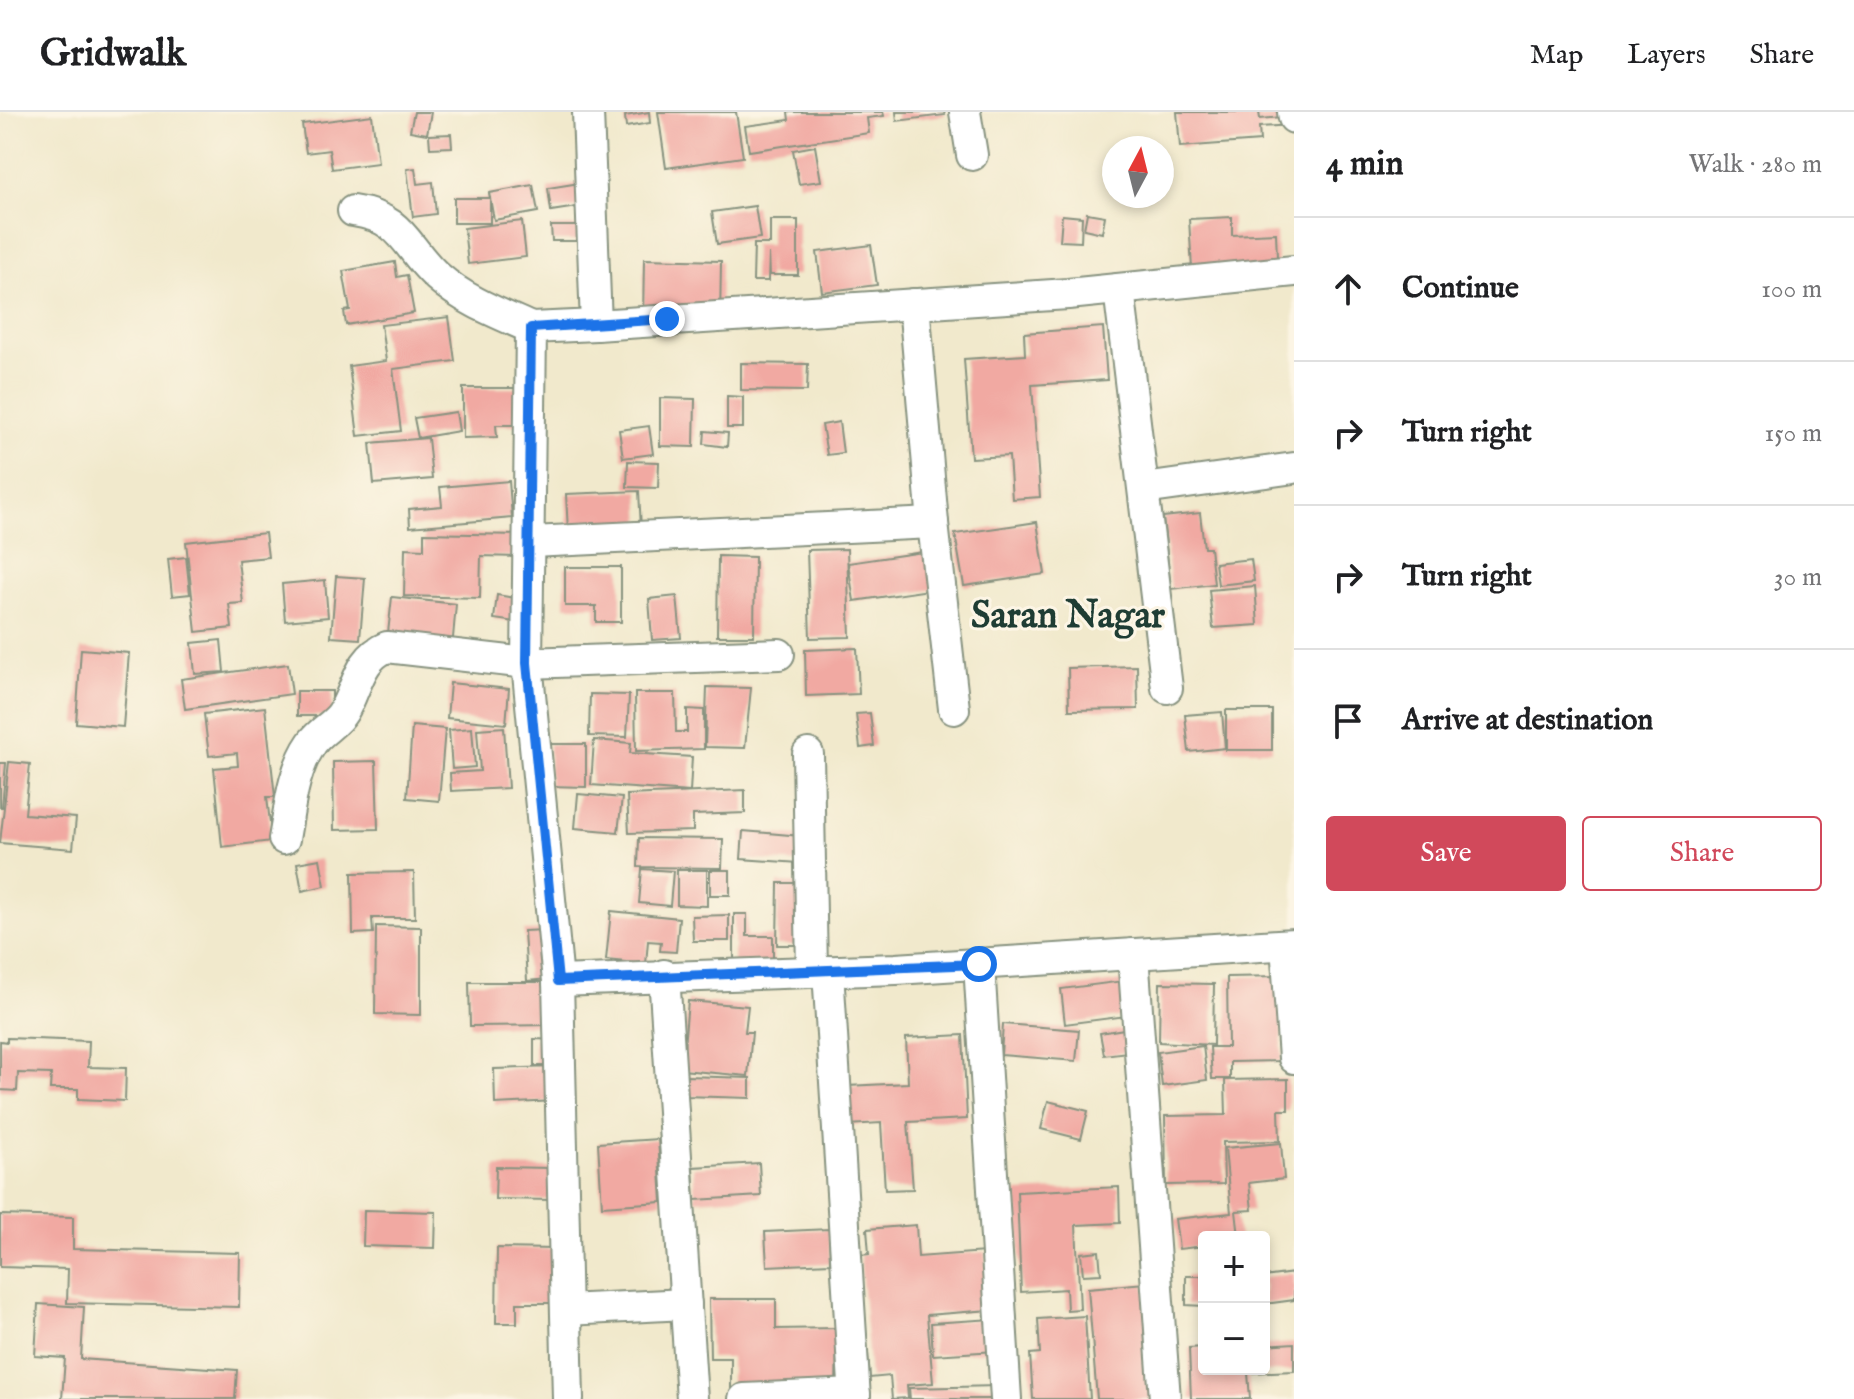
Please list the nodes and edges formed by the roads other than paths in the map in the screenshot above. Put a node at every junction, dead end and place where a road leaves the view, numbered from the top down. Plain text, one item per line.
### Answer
1 (588, 112) edge
2 (965, 112) edge
3 (972, 155) dead end
4 (353, 211) dead end
5 (1294, 271) edge
6 (1119, 289) junction
7 (914, 304) junction
8 (596, 325) junction
9 (531, 328) junction
10 (1294, 468) edge
11 (1144, 489) junction
12 (933, 523) junction
13 (531, 542) junction
14 (779, 654) dead end
15 (527, 663) junction
16 (1167, 688) dead end
17 (954, 709) dead end
18 (808, 754) dead end
19 (284, 839) dead end
20 (1290, 944) edge
21 (1133, 954) junction
22 (979, 964) junction
23 (820, 971) junction
24 (664, 975) junction
25 (558, 981) junction
26 (1294, 1058) edge
27 (686, 1304) junction
28 (566, 1310) junction
29 (855, 1396) edge
30 (568, 1399) edge
31 (692, 1399) edge
32 (744, 1399) edge
33 (1006, 1399) edge
34 (1165, 1399) edge

1 - 8 street
2 - 3 street
4 - 9 street
5 - 6 street
6 - 7 street
6 - 11 street
7 - 8 street
7 - 12 street
8 - 9 street
9 - 13 street
10 - 11 street
11 - 16 street
12 - 13 street
12 - 17 street
13 - 15 street
14 - 15 street
15 - 19 street
15 - 25 street
18 - 23 street
20 - 21 street
20 - 26 street
21 - 22 street
21 - 34 street
22 - 23 street
22 - 33 street
23 - 24 street
23 - 29 street
24 - 25 street
24 - 27 street
25 - 28 street
27 - 28 street
27 - 31 street
28 - 30 street
29 - 32 street

